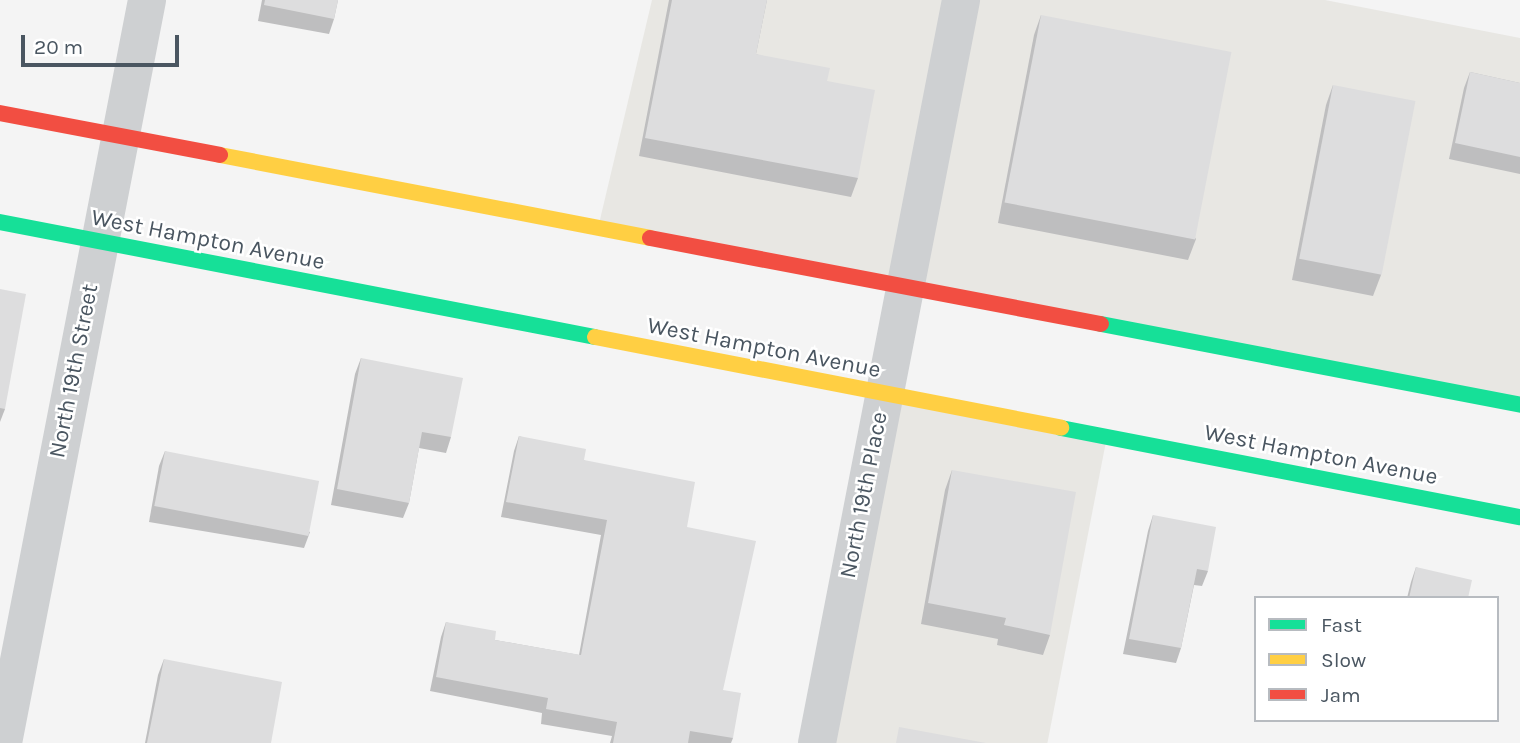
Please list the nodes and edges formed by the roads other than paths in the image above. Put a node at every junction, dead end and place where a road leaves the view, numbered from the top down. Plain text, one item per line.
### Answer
1 (147, 0) edge
2 (961, 0) edge
3 (0, 113) edge
4 (120, 136) junction
5 (0, 222) edge
6 (99, 242) junction
7 (905, 287) junction
8 (884, 394) junction
9 (1520, 405) edge
10 (1520, 517) edge
11 (3, 743) edge
12 (817, 743) edge

1 - 4 street, North 19th Street
2 - 7 street, North 19th Place
3 - 4 main road
4 - 6 street, North 19th Street
4 - 7 main road
5 - 6 main road, West Hampton Avenue
6 - 8 main road, West Hampton Avenue
6 - 11 street, North 19th Street
7 - 8 street, North 19th Place
7 - 9 main road
8 - 10 main road, West Hampton Avenue
8 - 12 street, North 19th Place

